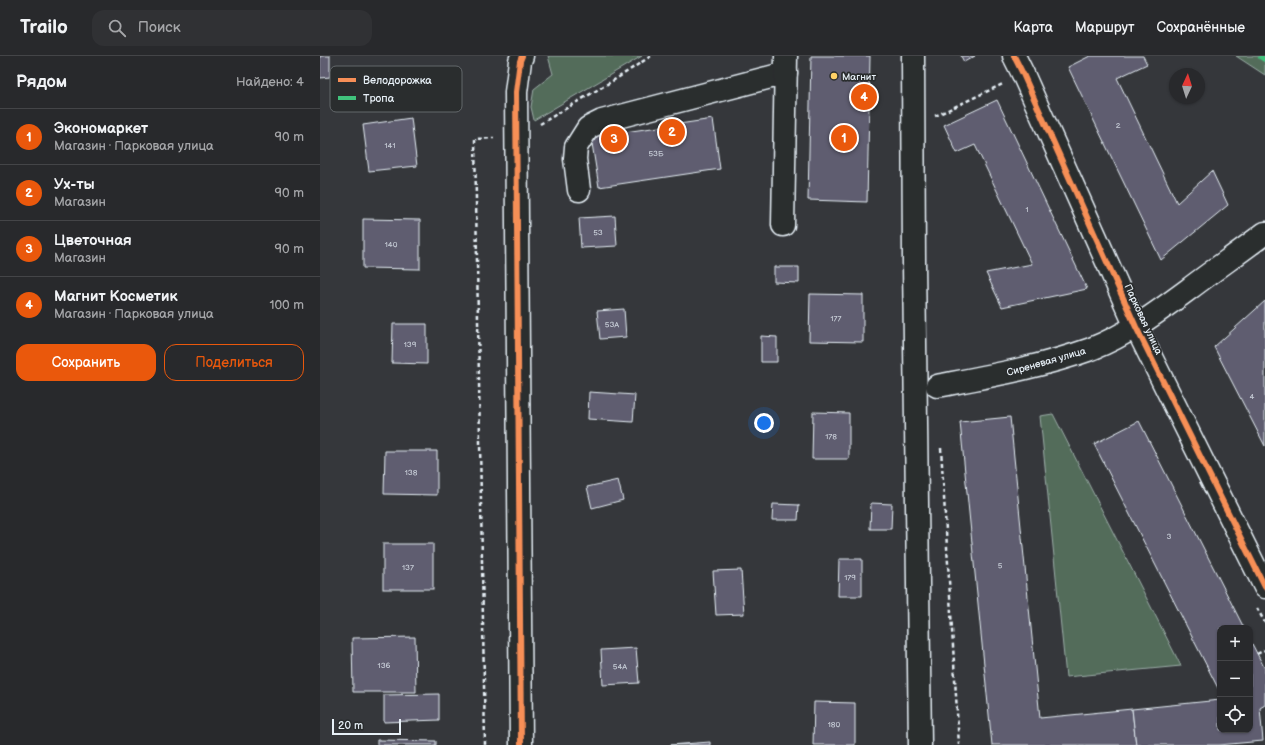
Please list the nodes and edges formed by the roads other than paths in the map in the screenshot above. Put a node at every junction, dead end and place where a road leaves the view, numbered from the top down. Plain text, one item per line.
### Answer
1 (522, 56) edge
2 (913, 56) edge
3 (1014, 56) edge
4 (786, 65) edge
5 (579, 190) dead end
6 (783, 225) dead end
7 (1265, 233) edge
8 (1136, 327) junction
9 (937, 386) dead end
10 (1265, 587) edge
11 (521, 745) edge
12 (920, 745) edge

1 - 11 street
2 - 12 street
3 - 8 street, Парковая улица
4 - 5 street
4 - 6 street
7 - 8 street, Сиреневая улица
8 - 9 street, Сиреневая улица
8 - 10 street, Парковая улица

